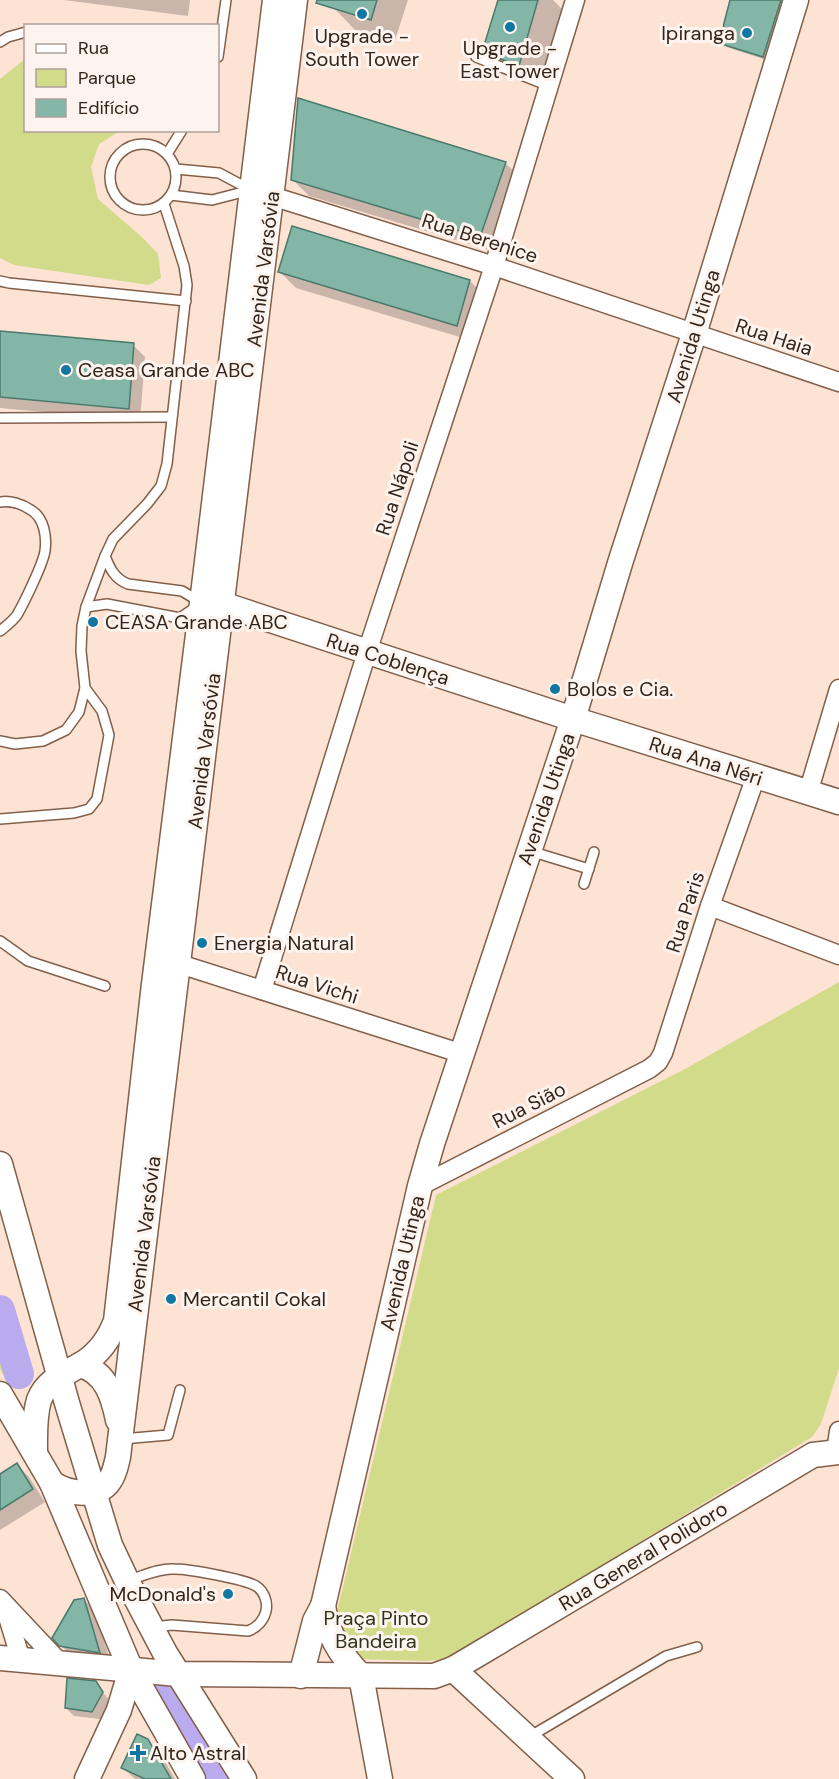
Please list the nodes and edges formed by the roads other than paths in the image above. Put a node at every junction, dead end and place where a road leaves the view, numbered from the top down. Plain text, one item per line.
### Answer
1 (226, 0) edge
2 (275, 0) edge
3 (295, 0) edge
4 (575, 0) edge
5 (796, 0) edge
6 (24, 32) edge
7 (0, 42) edge
8 (219, 50) edge
9 (476, 57) dead end
10 (549, 86) junction
11 (181, 132) edge
12 (167, 154) junction
13 (176, 169) junction
14 (261, 193) junction
15 (171, 195) junction
16 (164, 204) junction
17 (494, 266) junction
18 (0, 281) edge
19 (186, 301) junction
20 (694, 334) junction
21 (839, 382) edge
22 (171, 417) junction
23 (0, 418) edge
24 (0, 502) edge
25 (105, 556) junction
26 (212, 604) junction
27 (86, 607) junction
28 (0, 631) edge
29 (367, 652) junction
30 (85, 688) junction
31 (839, 688) edge
32 (573, 719) junction
33 (0, 741) edge
34 (756, 777) junction
35 (808, 793) junction
36 (839, 802) edge
37 (0, 819) edge
38 (528, 851) junction
39 (594, 852) dead end
40 (589, 868) junction
41 (584, 884) dead end
42 (710, 906) junction
43 (0, 940) edge
44 (839, 955) edge
45 (167, 960) junction
46 (105, 986) dead end
47 (262, 990) junction
48 (463, 1054) junction
49 (658, 1062) joint
50 (0, 1164) edge
51 (420, 1186) junction
52 (80, 1365) junction
53 (60, 1376) junction
54 (180, 1390) dead end
55 (0, 1394) edge
56 (120, 1435) junction
57 (838, 1445) edge
58 (35, 1452) junction
59 (52, 1483) junction
60 (93, 1491) junction
61 (127, 1581) junction
62 (0, 1600) edge
63 (323, 1606) junction
64 (151, 1627) junction
65 (697, 1647) dead end
66 (10, 1659) edge
67 (61, 1664) junction
68 (453, 1669) junction
69 (131, 1670) junction
70 (178, 1674) junction
71 (301, 1676) junction
72 (361, 1676) junction
73 (527, 1738) junction
74 (87, 1779) edge
75 (193, 1779) edge
76 (244, 1779) edge
77 (380, 1779) edge
78 (572, 1779) edge

1 - 8 lane
2 - 14 main road, Avenida Varsóvia
3 - 14 main road, Avenida Varsóvia
4 - 10 street, Rua Nápoli
5 - 20 main road, Avenida Utinga
6 - 7 lane
9 - 10 lane
10 - 17 street, Rua Nápoli
11 - 12 lane
12 - 13 lane
12 - 16 lane
13 - 14 lane
13 - 15 lane
14 - 15 lane
14 - 17 street, Rua Berenice
14 - 26 main road, Avenida Varsóvia
15 - 16 lane
16 - 19 lane
17 - 20 street, Rua Berenice
17 - 29 street, Rua Nápoli
18 - 19 lane
19 - 22 lane
20 - 21 street, Rua Haia
20 - 32 main road, Avenida Utinga
22 - 23 lane
22 - 25 lane
24 - 28 lane
25 - 26 lane
25 - 27 lane
26 - 27 lane
26 - 29 main road, Rua Coblença
26 - 45 main road, Avenida Varsóvia
27 - 30 lane
29 - 32 main road, Rua Coblença
29 - 47 street, Rua Nápoli
30 - 33 lane
30 - 37 lane
31 - 35 street
32 - 34 main road, Rua Ana Néri
32 - 38 main road, Avenida Utinga
34 - 35 main road, Rua Ana Néri
34 - 42 street, Rua Paris
35 - 36 main road, Rua Ana Néri
38 - 40 lane
38 - 48 main road, Avenida Utinga
39 - 40 lane
40 - 41 lane
42 - 44 street
42 - 49 street, Rua Paris
43 - 46 lane
45 - 47 street, Rua Vichi
45 - 52 main road, Avenida Varsóvia
45 - 56 main road, Avenida Varsóvia
47 - 48 street, Rua Vichi
48 - 51 main road, Avenida Utinga
49 - 51 street, Rua Sião
50 - 53 main road
51 - 63 main road, Avenida Utinga
52 - 53 main road, Avenida Varsóvia
52 - 56 main road
53 - 58 main road, Avenida Varsóvia
53 - 60 main road
54 - 56 lane
55 - 58 main road
56 - 60 main road, Avenida Varsóvia
57 - 68 main road, Rua General Polidoro
58 - 59 main road
59 - 60 main road
59 - 69 main road
60 - 61 main road
61 - 64 main road
61 - 64 lane
62 - 66 street
62 - 67 street
63 - 71 main road, Avenida Utinga
63 - 72 main road, Avenida Utinga
64 - 70 main road
65 - 73 lane
66 - 67 main road
67 - 69 main road
68 - 72 main road
68 - 73 main road
69 - 70 main road
69 - 74 main road
69 - 75 main road
70 - 71 main road
70 - 76 main road
71 - 72 main road
72 - 77 main road
73 - 78 main road

